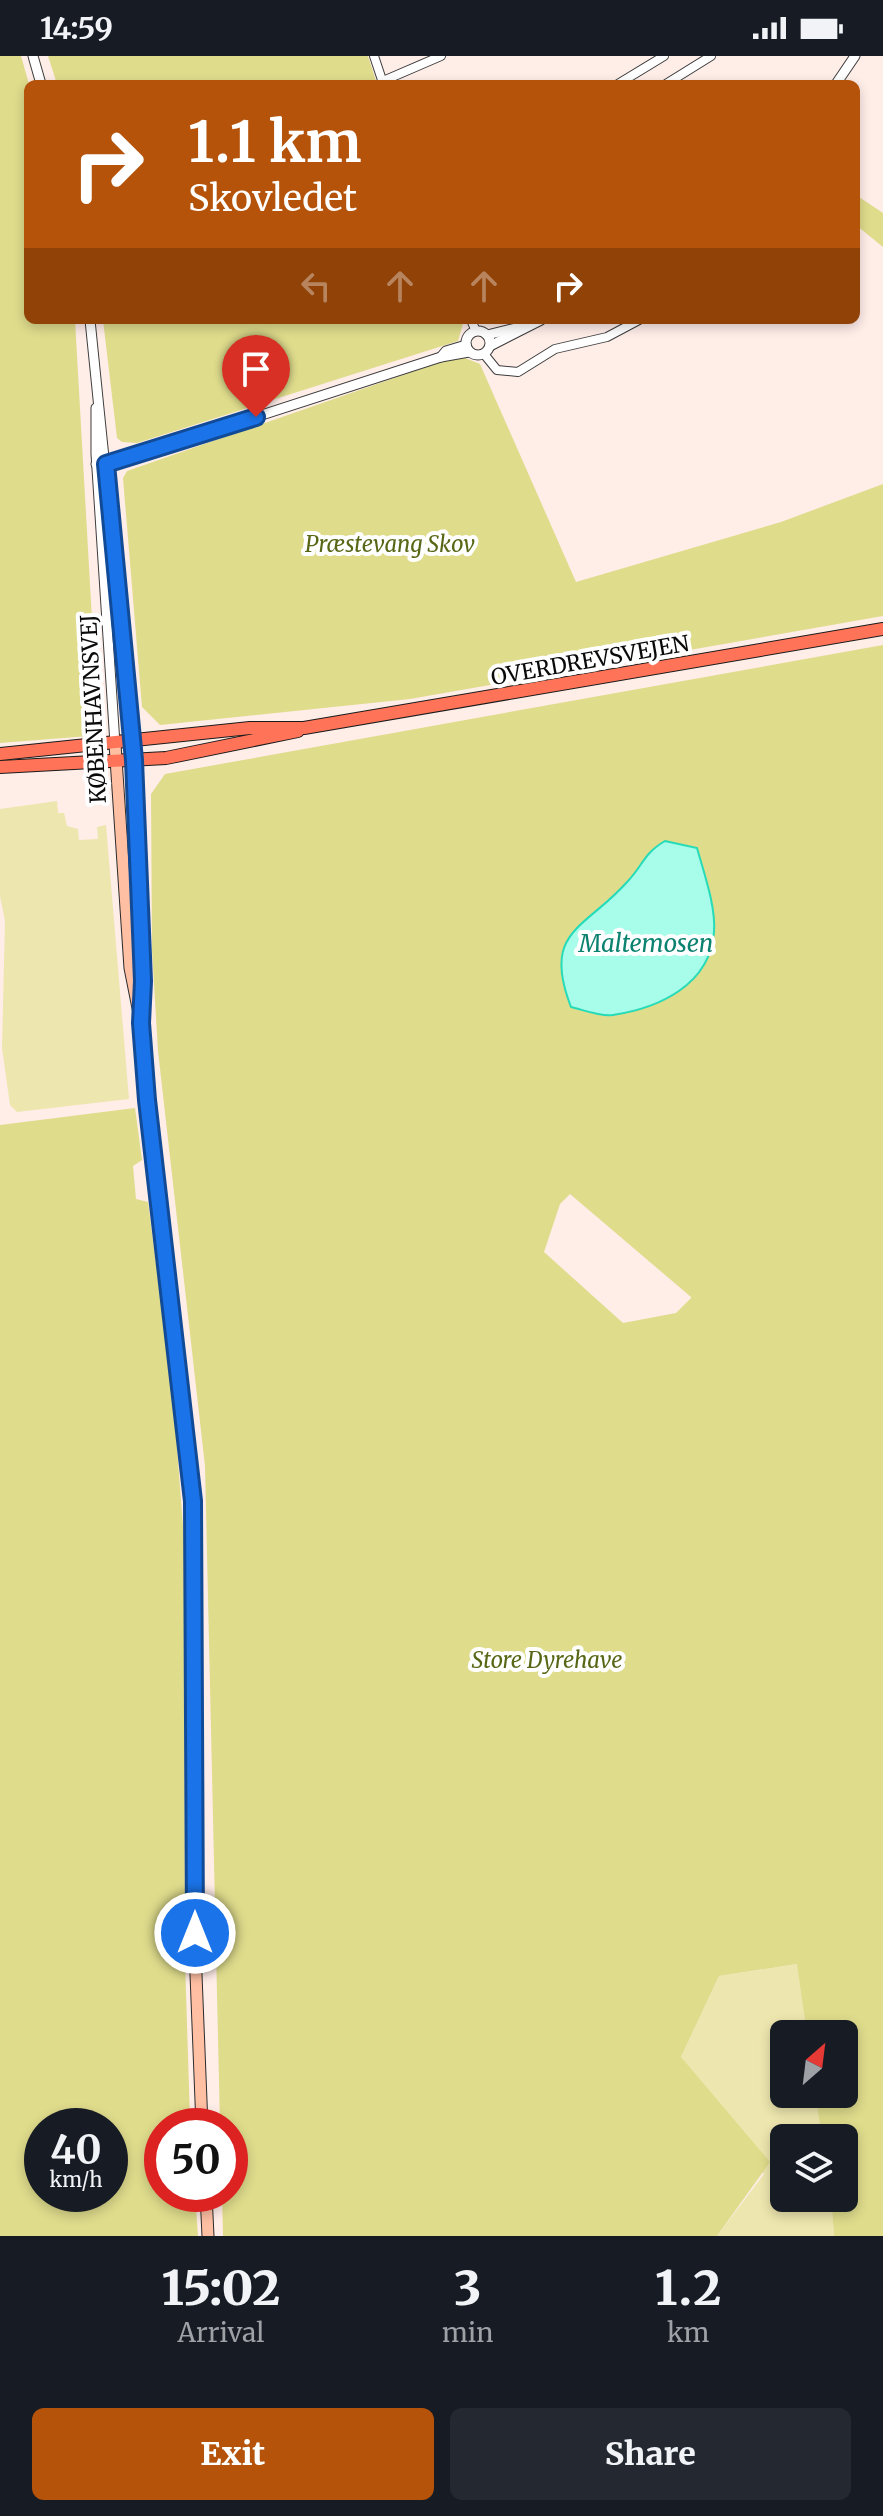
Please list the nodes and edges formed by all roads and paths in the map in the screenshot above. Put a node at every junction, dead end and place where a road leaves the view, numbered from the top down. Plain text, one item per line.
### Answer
1 (33, 56) edge
2 (374, 56) edge
3 (441, 56) edge
4 (664, 56) edge
5 (689, 56) edge
6 (711, 56) edge
7 (855, 56) edge
8 (695, 66) junction
9 (40, 80) edge
10 (382, 80) edge
11 (389, 80) edge
12 (625, 80) edge
13 (672, 80) edge
14 (839, 80) edge
15 (90, 324) edge
16 (473, 324) edge
17 (532, 324) edge
18 (631, 324) edge
19 (476, 331) junction
20 (487, 345) junction
21 (467, 348) junction
22 (101, 464) junction
23 (883, 629) edge
24 (304, 728) junction
25 (133, 743) junction
26 (115, 744) junction
27 (0, 754) edge
28 (134, 760) junction
29 (116, 761) junction
30 (0, 767) edge
31 (141, 1023) junction
32 (201, 2108) edge
33 (207, 2212) edge
34 (208, 2236) edge

1 - 9 street
2 - 10 street
3 - 11 street
4 - 12 street
5 - 8 street
6 - 8 street
7 - 14 street
8 - 13 street
15 - 22 street, KØBENHAVNSVEJ
16 - 19 street
17 - 20 street
18 - 20 street
19 - 20 street
19 - 21 street
20 - 21 street
21 - 22 street
22 - 25 street, KØBENHAVNSVEJ
22 - 26 street, KØBENHAVNSVEJ
23 - 24 main road, OVERDREVSVEJEN
24 - 25 main road, OVERDREVSVEJEN
24 - 28 main road, OVERDREVSVEJEN
25 - 26 main road, OVERDREVSVEJEN
25 - 28 main road, KØBENHAVNSVEJ
26 - 27 main road, OVERDREVSVEJEN
26 - 29 main road, KØBENHAVNSVEJ
28 - 29 main road, OVERDREVSVEJEN
28 - 31 main road, KØBENHAVNSVEJ
29 - 30 main road, OVERDREVSVEJEN
29 - 31 main road, KØBENHAVNSVEJ
31 - 32 main road, KØBENHAVNSVEJ
33 - 34 main road

